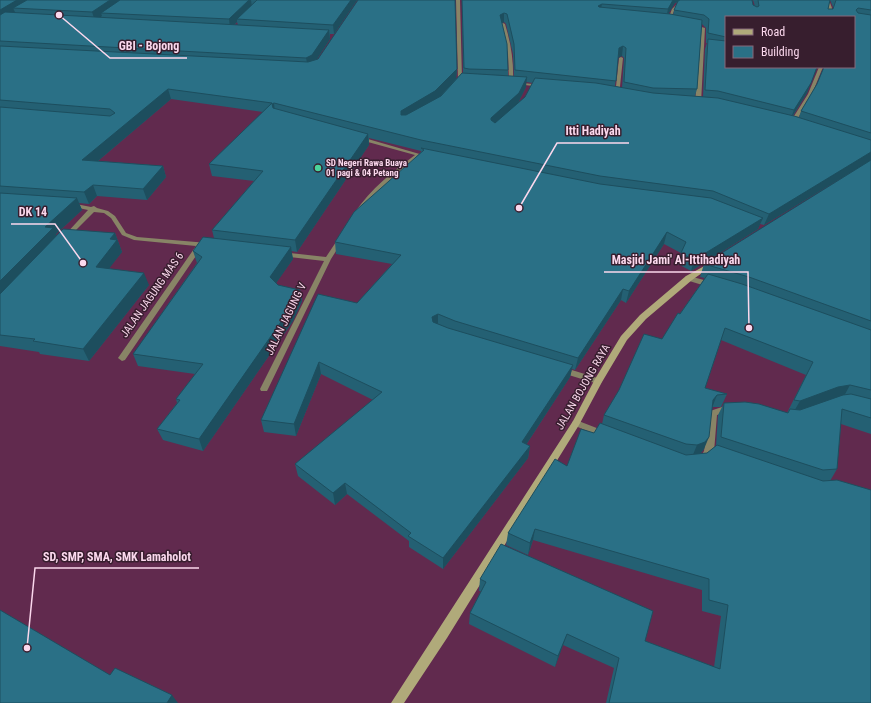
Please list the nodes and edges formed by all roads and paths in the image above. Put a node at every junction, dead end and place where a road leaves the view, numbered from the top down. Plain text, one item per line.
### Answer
1 (458, 0) edge
2 (684, 0) edge
3 (827, 0) edge
4 (828, 16) edge
5 (661, 20) edge
6 (668, 21) junction
7 (674, 22) edge
8 (503, 24) edge
9 (687, 24) edge
10 (702, 45) junction
11 (708, 46) edge
12 (621, 58) edge
13 (821, 68) edge
14 (460, 80) junction
15 (475, 82) edge
16 (503, 83) edge
17 (510, 83) junction
18 (531, 85) junction
19 (455, 86) edge
20 (547, 86) edge
21 (528, 92) edge
22 (609, 94) edge
23 (617, 96) junction
24 (624, 97) edge
25 (691, 103) edge
26 (784, 122) edge
27 (792, 124) junction
28 (799, 126) edge
29 (354, 137) edge
30 (420, 155) junction
31 (427, 156) edge
32 (63, 205) edge
33 (94, 208) junction
34 (352, 220) edge
35 (344, 233) edge
36 (62, 241) edge
37 (200, 244) junction
38 (214, 245) edge
39 (272, 252) edge
40 (328, 259) junction
41 (715, 262) edge
42 (689, 278) junction
43 (719, 287) edge
44 (122, 358) dead end
45 (551, 367) edge
46 (598, 381) junction
47 (264, 389) dead end
48 (739, 410) edge
49 (576, 423) junction
50 (611, 437) edge
51 (698, 463) edge
52 (397, 703) edge

1 - 14 street
2 - 6 street
3 - 4 street
5 - 6 street
6 - 7 street
8 - 17 street
9 - 10 street
10 - 11 street
10 - 25 street
12 - 23 street
13 - 27 street
14 - 15 street
14 - 19 street
16 - 17 street
17 - 18 street
18 - 20 street
18 - 21 street
22 - 23 street
23 - 24 street
26 - 27 street
27 - 28 street
29 - 30 street
30 - 31 street
30 - 34 street
32 - 33 street
33 - 36 street
33 - 37 street
35 - 40 street, JALAN JAGUNG V
37 - 38 street
37 - 44 street, JALAN JAGUNG MAS 6
39 - 40 street
40 - 47 street, JALAN JAGUNG V
41 - 42 street, JALAN BOJONG RAYA
42 - 43 street
42 - 46 street, JALAN BOJONG RAYA
45 - 46 street
46 - 49 street, JALAN BOJONG RAYA
48 - 51 street
49 - 50 street
49 - 52 street, JALAN BOJONG RAYA

